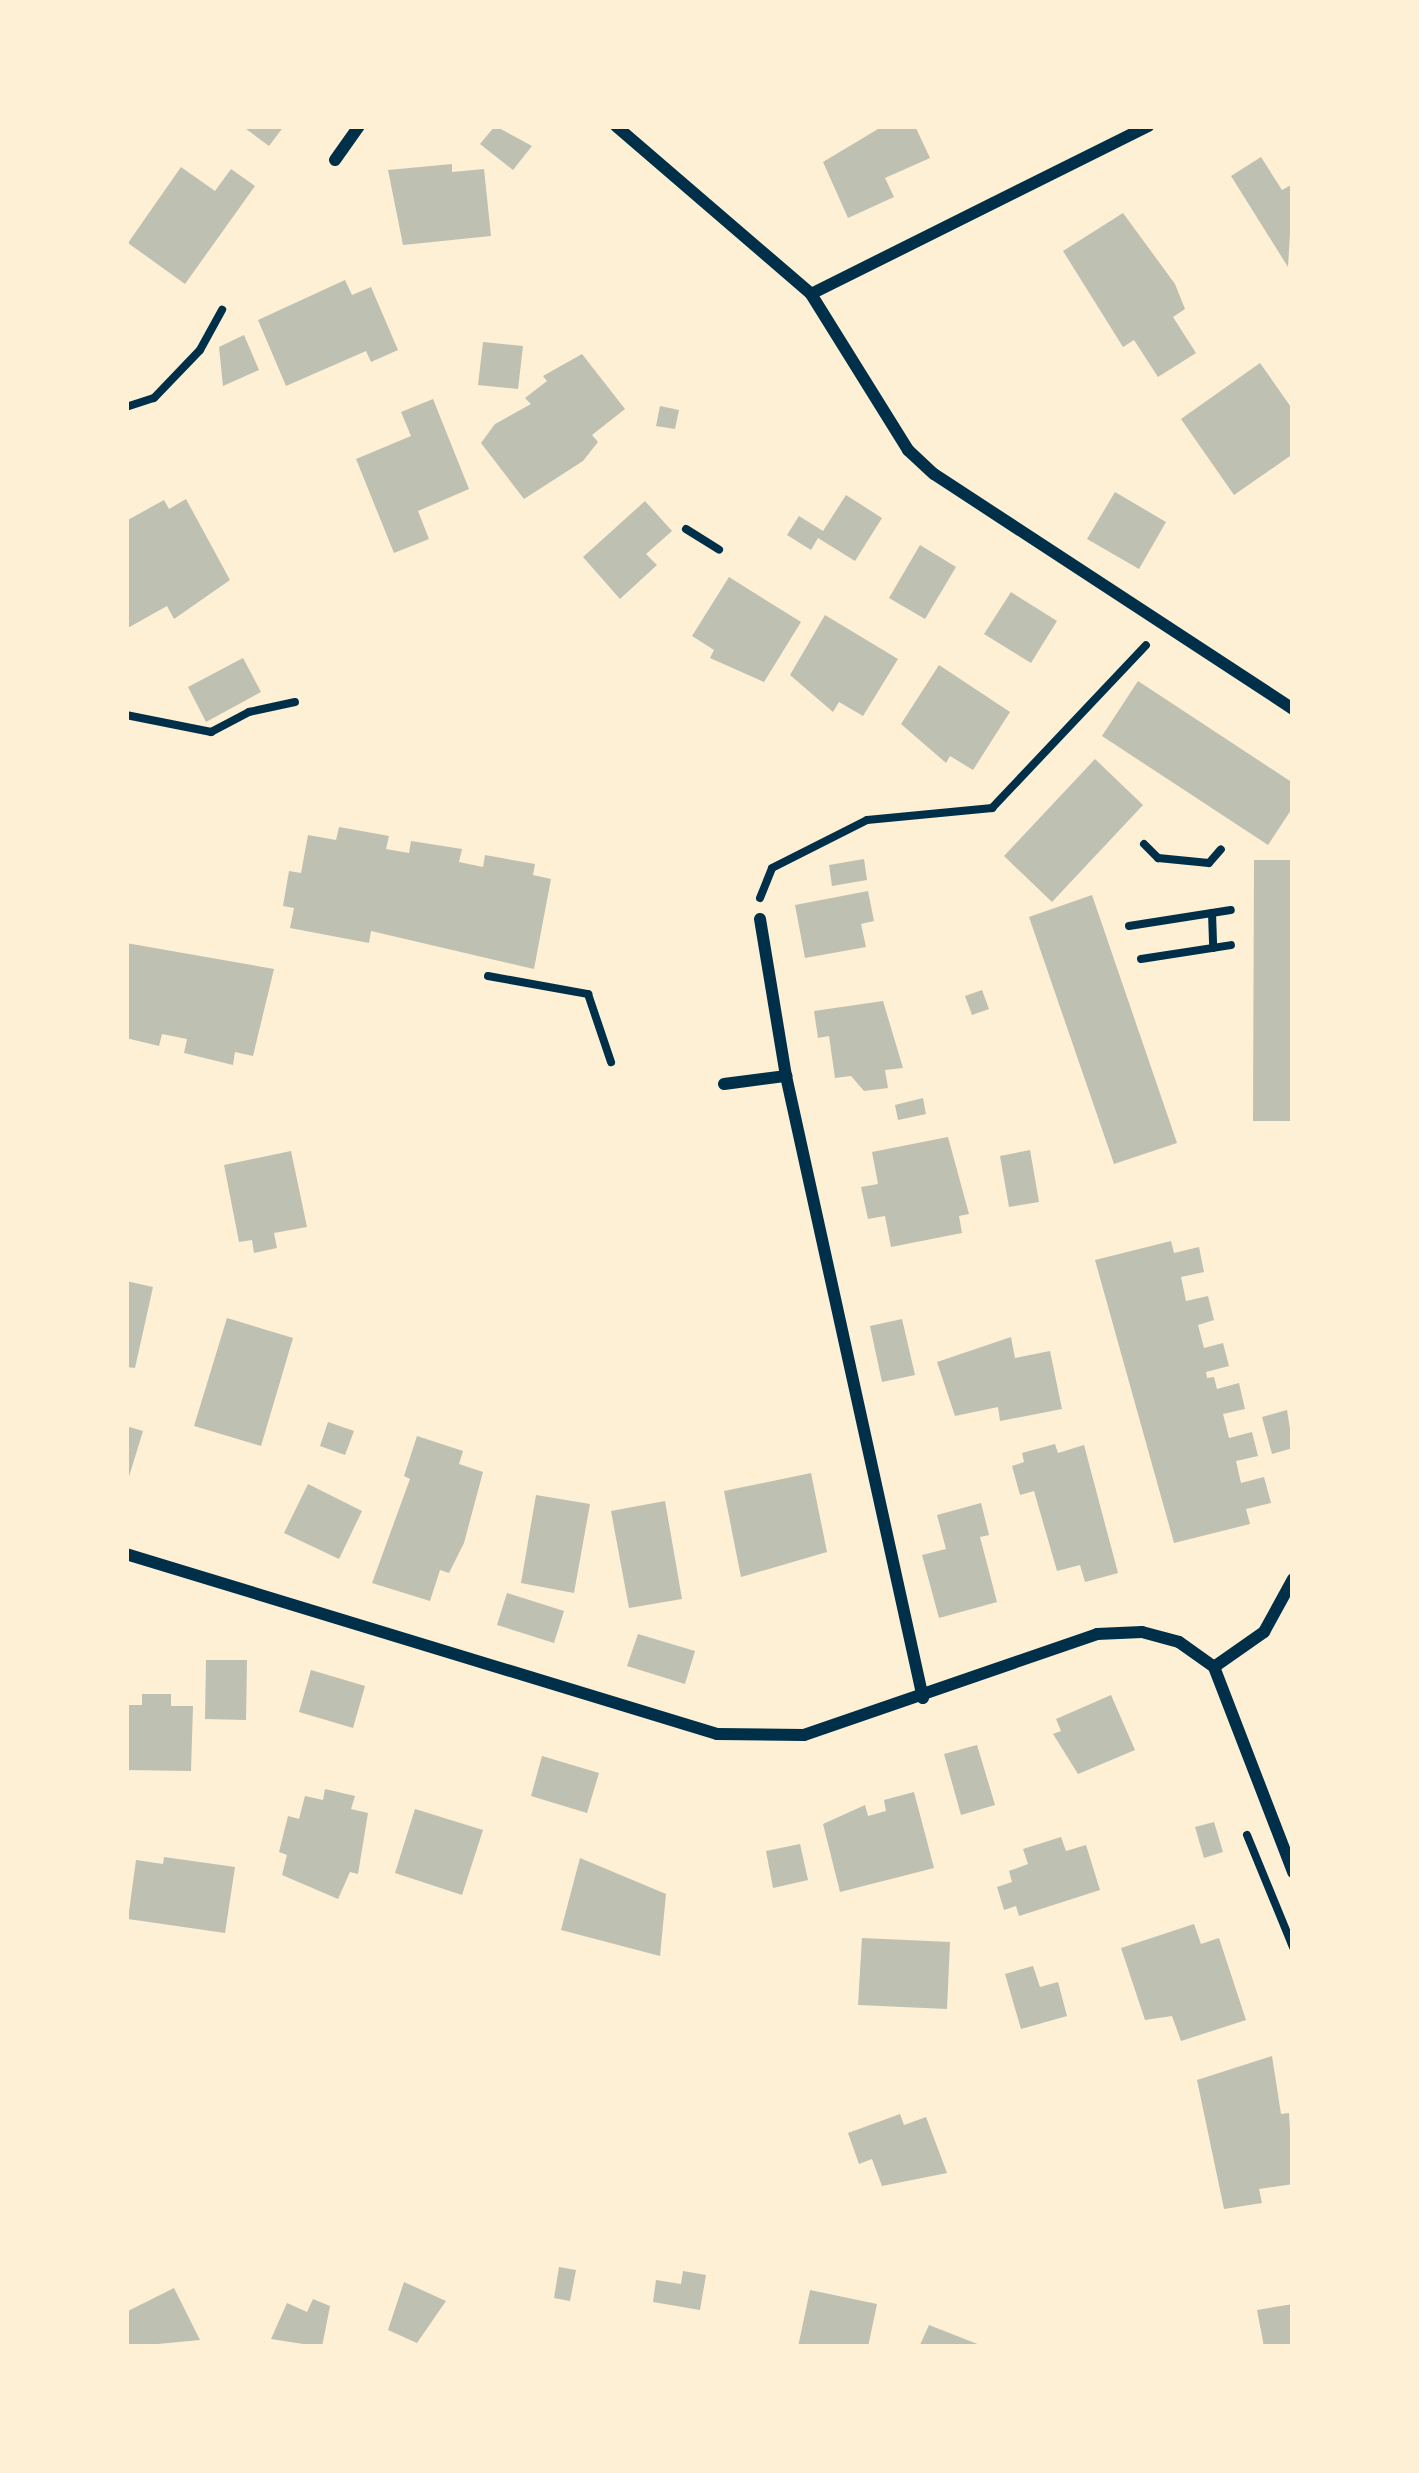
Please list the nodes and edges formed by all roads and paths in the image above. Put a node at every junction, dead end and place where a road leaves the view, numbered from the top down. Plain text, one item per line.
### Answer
1 (359, 126) edge
2 (616, 126) edge
3 (1148, 126) edge
4 (335, 160) dead end
5 (811, 294) junction
6 (222, 310) dead end
7 (126, 407) edge
8 (686, 529) dead end
9 (719, 550) dead end
10 (1146, 645) dead end
11 (296, 702) dead end
12 (1293, 710) edge
13 (126, 715) edge
14 (1144, 844) dead end
15 (1221, 849) dead end
16 (1231, 910) dead end
17 (1211, 914) junction
18 (760, 919) joint
19 (1129, 926) dead end
20 (1231, 945) dead end
21 (1213, 948) junction
22 (1141, 958) dead end
23 (488, 976) dead end
24 (611, 1062) dead end
25 (786, 1076) junction
26 (724, 1084) dead end
27 (126, 1554) edge
28 (1293, 1579) edge
29 (1214, 1666) junction
30 (922, 1698) junction
31 (1293, 1872) edge

1 - 4 street
2 - 5 street
3 - 5 street
5 - 12 street
6 - 7 path
8 - 9 path
10 - 18 path
11 - 13 path
14 - 15 path
16 - 17 path
17 - 19 path
17 - 21 path
18 - 25 street
20 - 21 path
21 - 22 path
23 - 24 path
25 - 26 street
25 - 30 street
27 - 30 street
28 - 29 street
29 - 30 street
29 - 31 street

